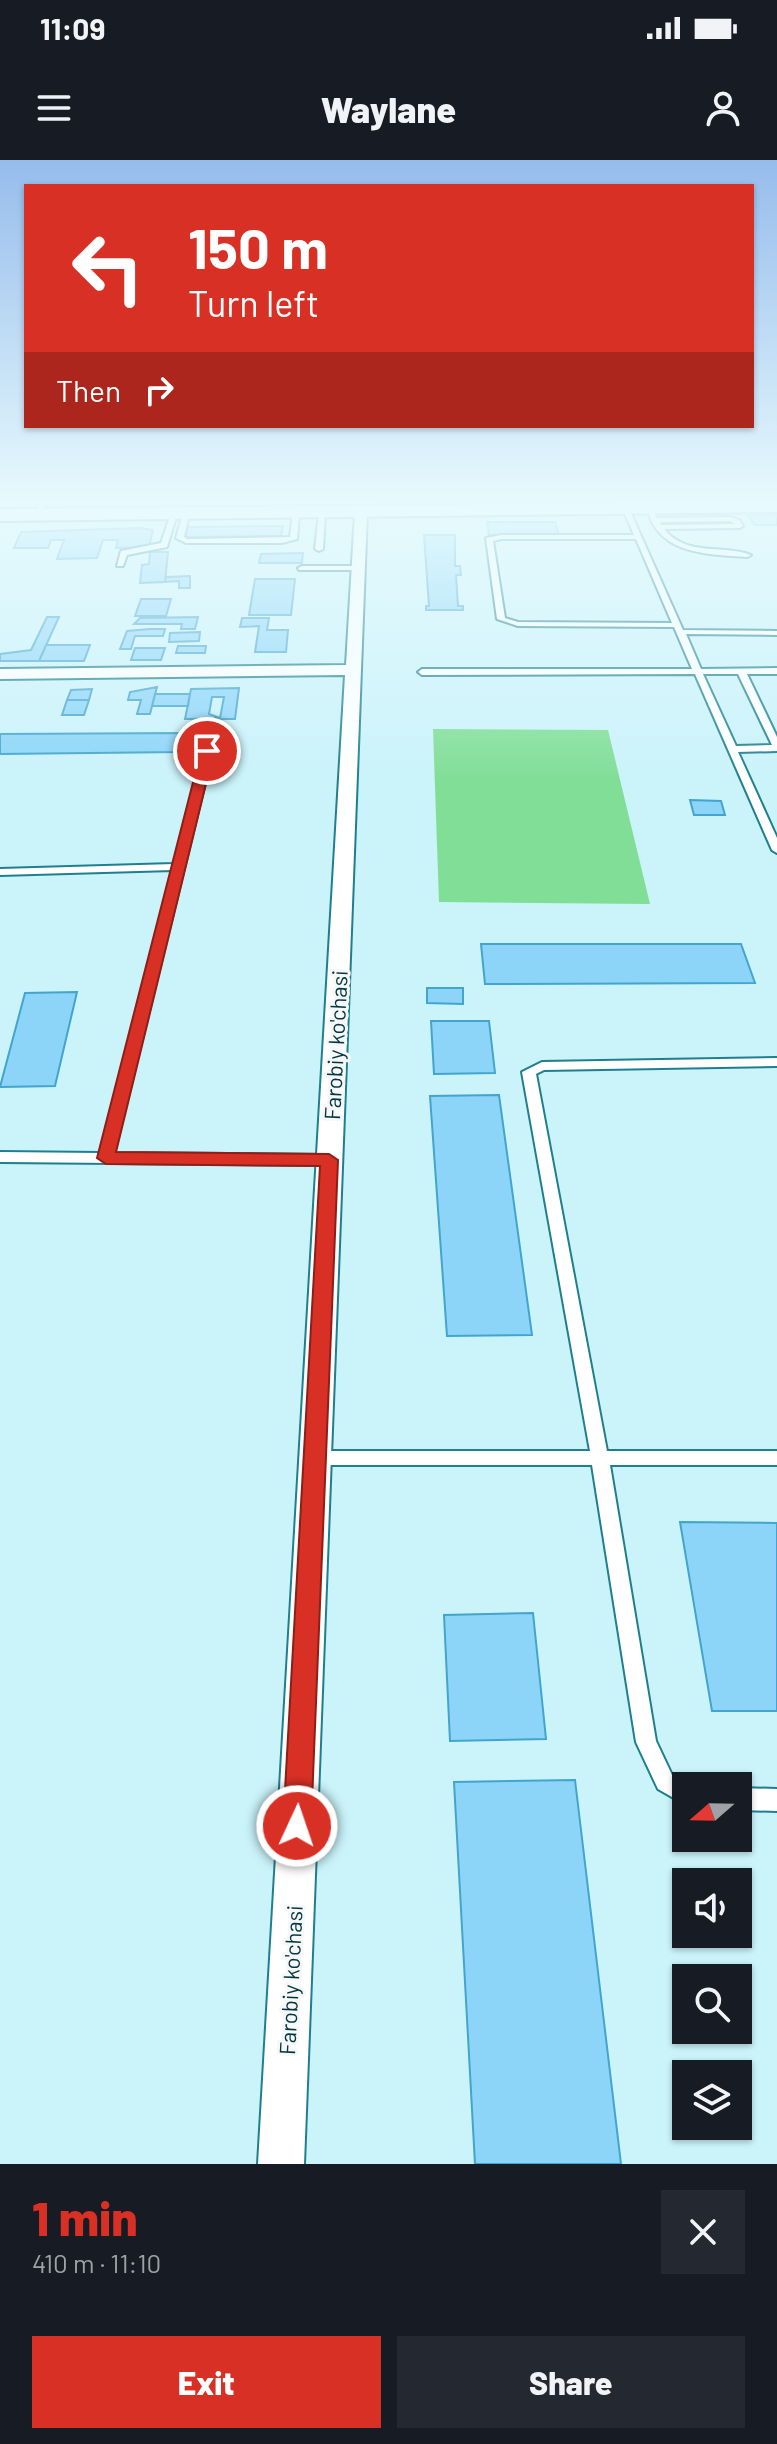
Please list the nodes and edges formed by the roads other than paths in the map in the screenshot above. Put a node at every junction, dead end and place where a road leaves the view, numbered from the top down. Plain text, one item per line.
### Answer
1 (357, 595) edge
2 (497, 595) edge
3 (664, 595) edge
4 (679, 628) junction
5 (777, 633) edge
6 (353, 670) junction
7 (698, 671) junction
8 (741, 671) junction
9 (777, 671) edge
10 (422, 672) dead end
11 (0, 674) edge
12 (215, 722) dead end
13 (777, 748) edge
14 (732, 749) junction
15 (777, 850) edge
16 (178, 867) junction
17 (0, 872) edge
18 (777, 1062) edge
19 (0, 1157) edge
20 (106, 1158) junction
21 (329, 1160) junction
22 (315, 1458) junction
23 (600, 1458) junction
24 (777, 1458) edge
25 (672, 1786) edge
26 (752, 1799) edge
27 (777, 1800) edge
28 (281, 2164) edge

1 - 6 street, Farobiy ko'chasi
2 - 4 lane
3 - 4 lane
4 - 5 lane
4 - 7 lane
6 - 11 street
6 - 21 street, Farobiy ko'chasi
7 - 8 lane
7 - 10 lane
7 - 14 lane
8 - 9 lane
8 - 13 lane
12 - 16 lane
13 - 14 lane
14 - 15 lane
16 - 17 lane
16 - 20 lane
18 - 23 lane
19 - 20 lane
20 - 21 lane
21 - 22 street, Farobiy ko'chasi
22 - 23 lane
22 - 28 street, Farobiy ko'chasi
23 - 24 lane
23 - 25 lane
26 - 27 lane

